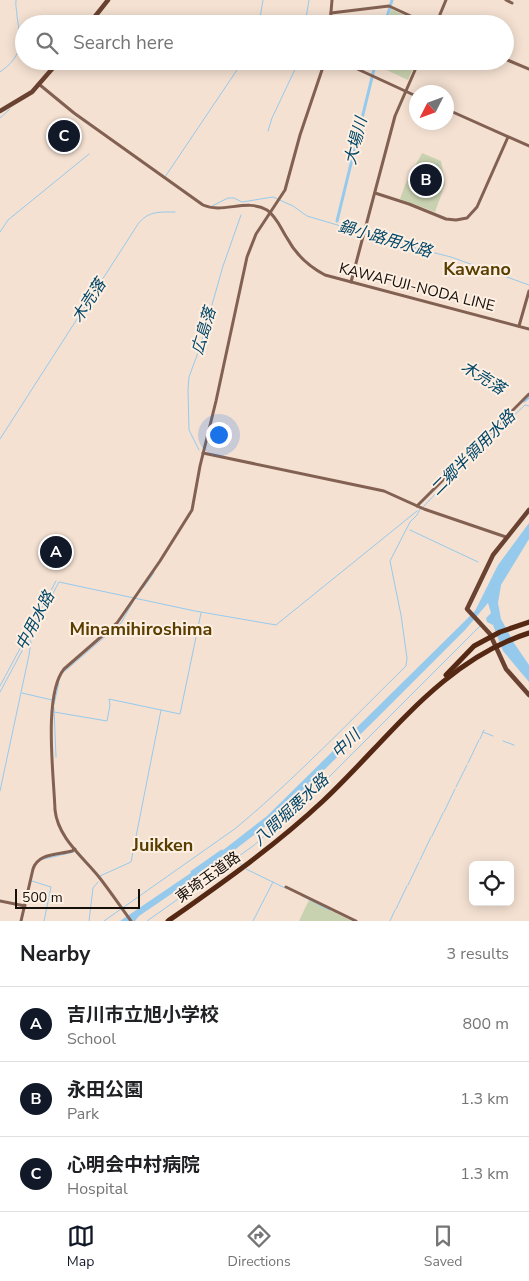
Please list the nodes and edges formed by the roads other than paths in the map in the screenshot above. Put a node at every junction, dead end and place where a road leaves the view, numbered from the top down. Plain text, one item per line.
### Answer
1 (108, 0) edge
2 (332, 0) edge
3 (446, 0) edge
4 (506, 0) edge
5 (512, 3) dead end
6 (331, 13) joint
7 (96, 15) edge
8 (408, 15) edge
9 (440, 15) edge
10 (514, 63) edge
11 (529, 69) edge
12 (52, 70) edge
13 (322, 70) edge
14 (359, 70) edge
15 (415, 70) edge
16 (40, 85) junction
17 (406, 91) junction
18 (409, 92) edge
19 (0, 111) edge
20 (454, 113) edge
21 (508, 137) junction
22 (529, 146) edge
23 (375, 193) junction
24 (270, 213) junction
25 (351, 282) junction
26 (529, 291) edge
27 (519, 326) junction
28 (529, 329) edge
29 (529, 394) edge
30 (203, 453) junction
31 (420, 507) junction
32 (529, 510) edge
33 (506, 538) junction
34 (526, 622) edge
35 (528, 633) edge
36 (493, 636) junction
37 (497, 646) junction
38 (529, 695) edge
39 (414, 708) junction
40 (75, 849) junction
41 (286, 887) dead end
42 (0, 901) edge
43 (25, 906) junction
44 (21, 921) edge
45 (131, 921) edge
46 (168, 921) edge
47 (356, 921) edge

1 - 7 main road
2 - 6 main road
3 - 9 main road
4 - 5 main road
6 - 8 main road
10 - 11 main road
12 - 16 main road
13 - 24 main road
14 - 17 main road
15 - 17 main road
16 - 19 main road
16 - 24 main road
17 - 18 main road
17 - 23 main road
20 - 21 main road
21 - 22 main road
21 - 23 main road
23 - 25 main road
24 - 25 main road, KAWAFUJI-NODA LINE
24 - 30 main road
25 - 27 main road, KAWAFUJI-NODA LINE
26 - 27 main road
27 - 28 main road, KAWAFUJI-NODA LINE
29 - 31 main road
30 - 31 main road
30 - 40 main road
31 - 33 main road
32 - 33 main road
33 - 36 main road
34 - 36 highway, 東埼玉道路
35 - 37 highway, 東埼玉道路
36 - 37 main road
36 - 39 highway, 東埼玉道路
37 - 38 main road
37 - 39 highway, 東埼玉道路
39 - 46 highway, 東埼玉道路
40 - 43 main road
40 - 45 main road
41 - 47 main road
42 - 43 main road
43 - 44 main road

